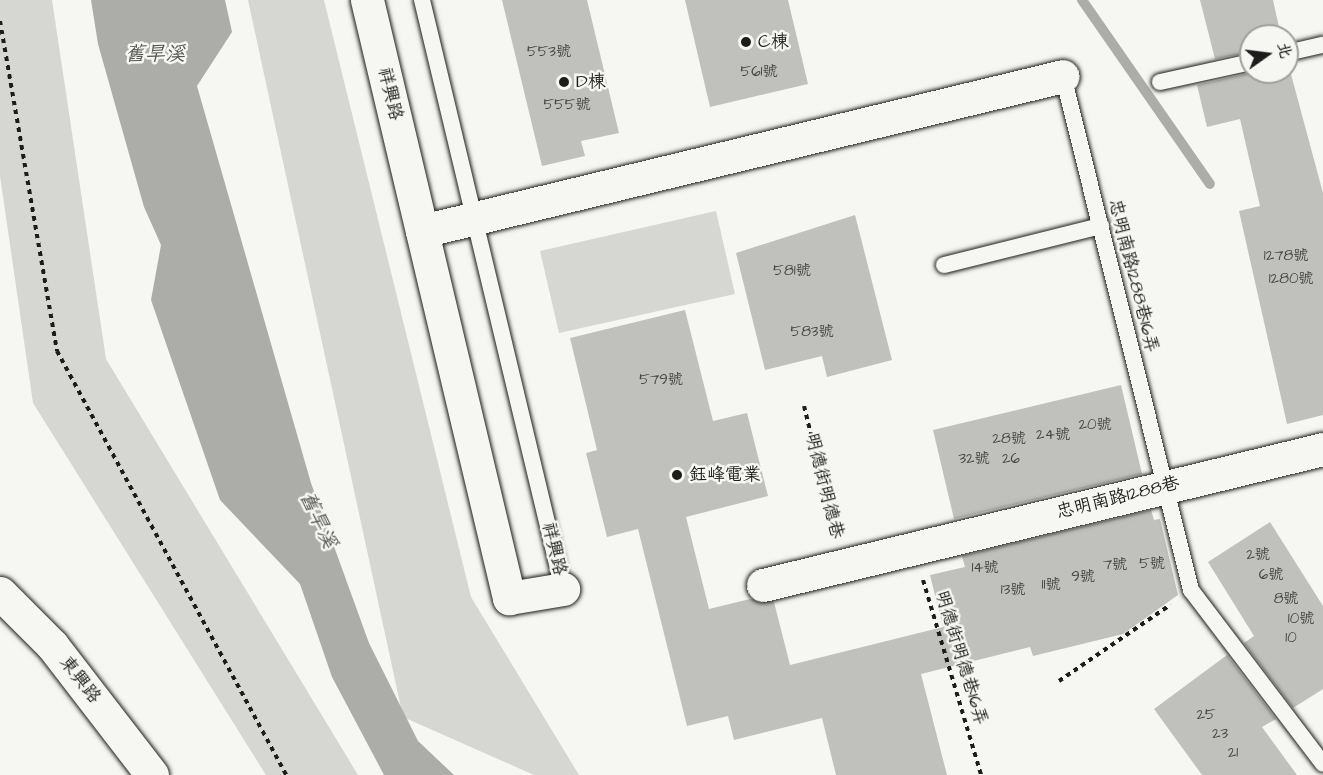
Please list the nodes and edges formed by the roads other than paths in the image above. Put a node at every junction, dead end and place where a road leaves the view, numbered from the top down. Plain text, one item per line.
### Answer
1 (367, 0) edge
2 (422, 0) edge
3 (1323, 45) edge
4 (1299, 51) edge
5 (1239, 65) edge
6 (1063, 76) joint
7 (1160, 82) dead end
8 (477, 218) junction
9 (1101, 226) junction
10 (422, 231) junction
11 (945, 265) dead end
12 (1323, 450) edge
13 (1164, 487) junction
14 (763, 585) dead end
15 (563, 589) joint
16 (0, 592) edge
17 (1323, 764) edge
18 (152, 775) edge

1 - 10 street, 祥興路
2 - 8 lane, 祥興路
3 - 4 lane
5 - 7 lane
6 - 8 street
6 - 9 lane, 忠明南路1288巷16弄
8 - 10 street
8 - 15 lane, 祥興路
9 - 11 lane
9 - 13 lane, 忠明南路1288巷16弄
10 - 15 street, 祥興路
12 - 13 street, 忠明南路1288巷
13 - 14 street, 忠明南路1288巷
13 - 17 lane, 忠明南路1288巷16弄
16 - 18 street, 東興路

